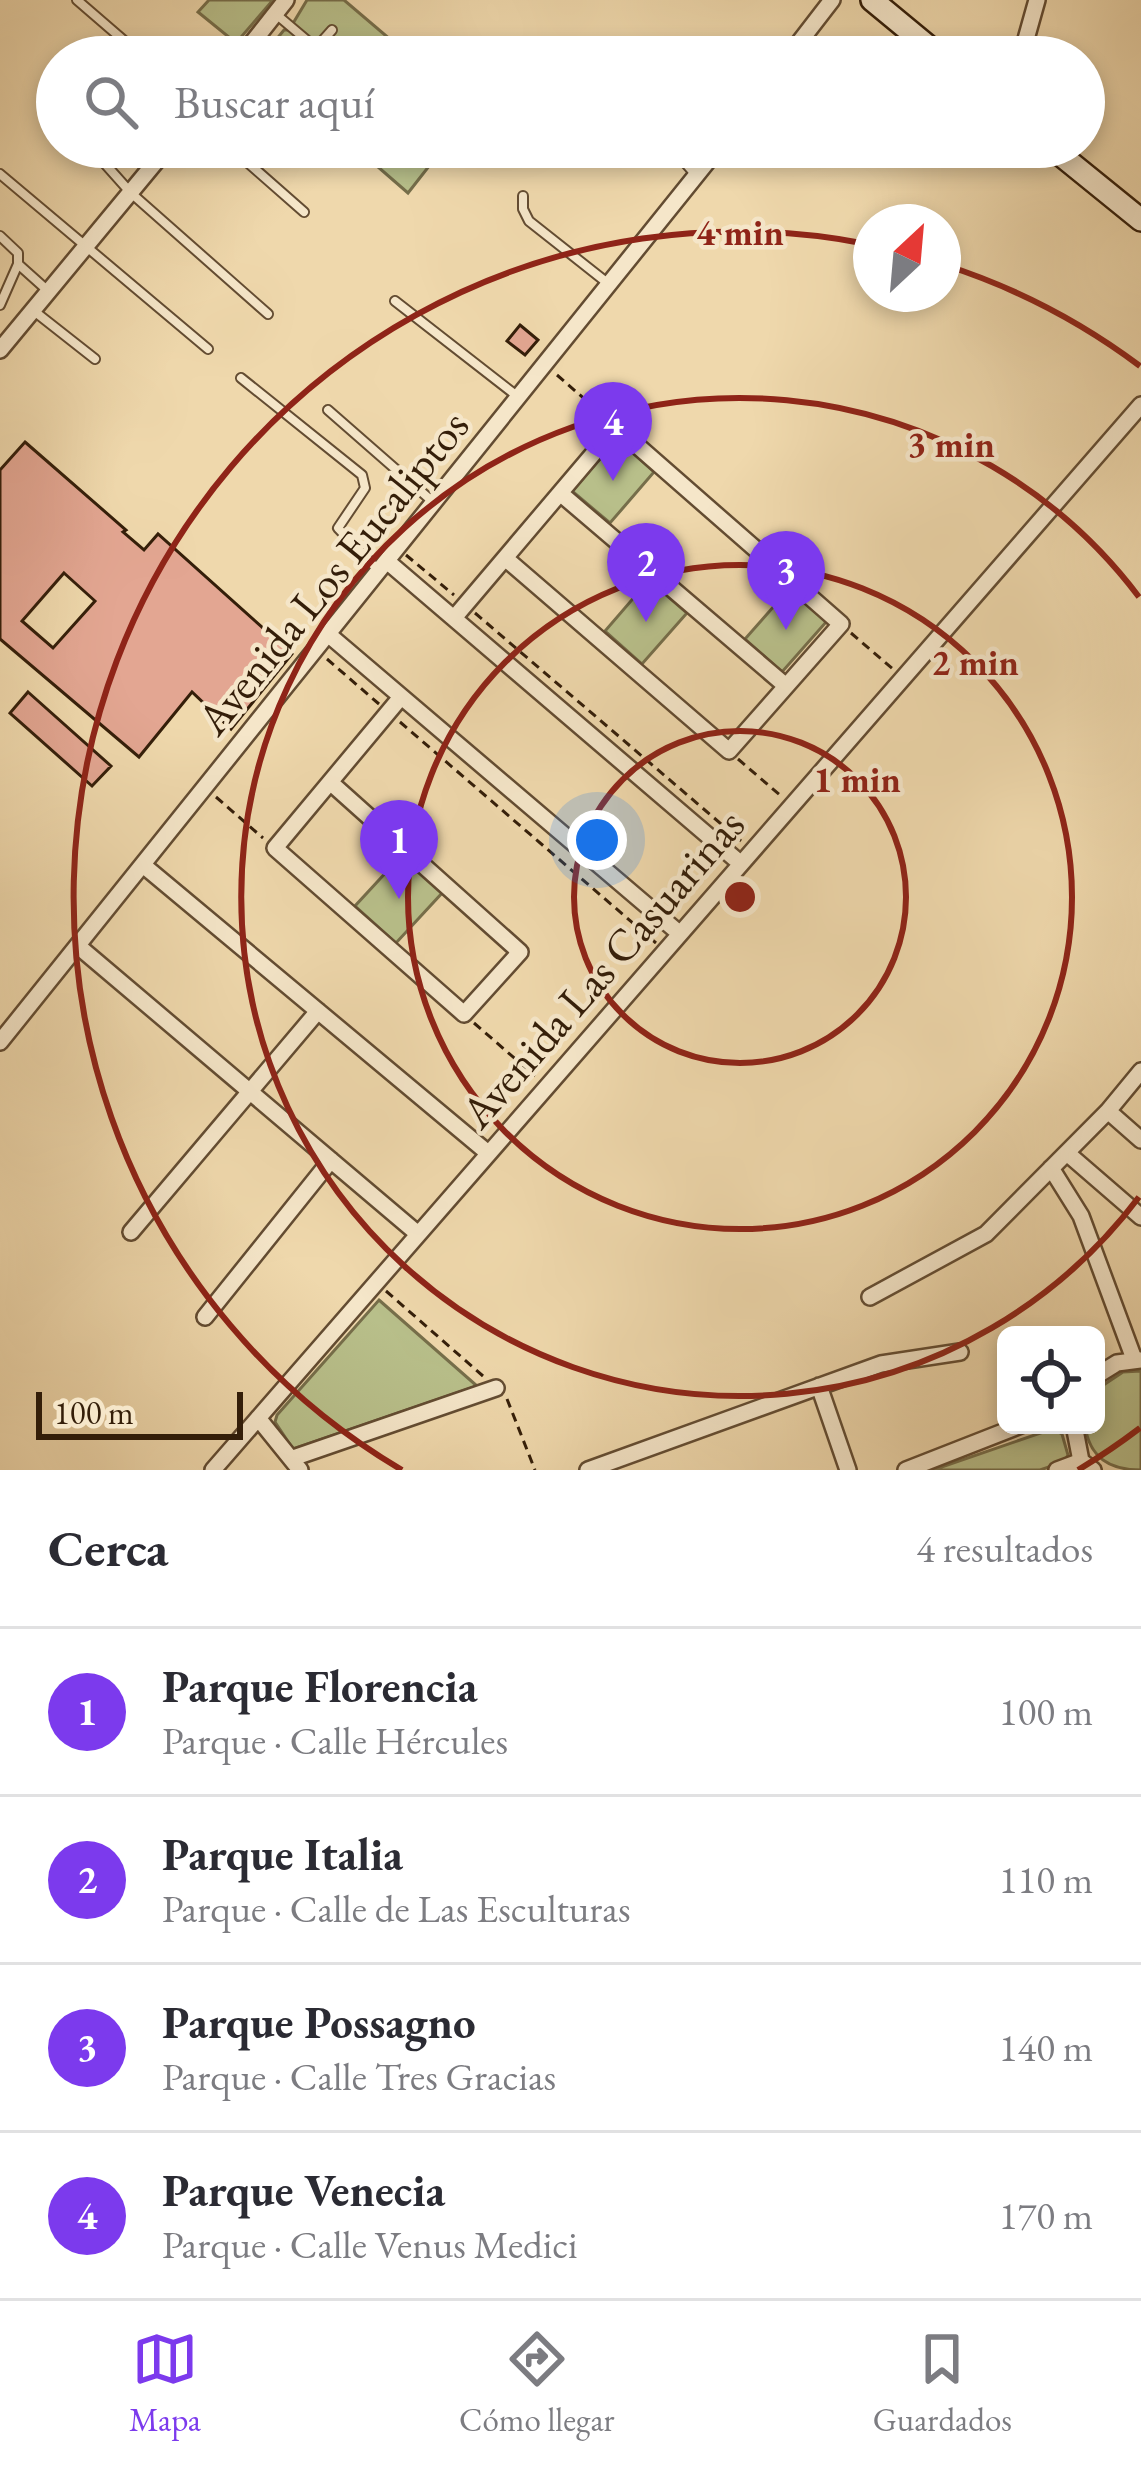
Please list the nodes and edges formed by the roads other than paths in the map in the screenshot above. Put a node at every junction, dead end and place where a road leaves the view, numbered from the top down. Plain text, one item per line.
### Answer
1 (77, 0) edge
2 (832, 0) edge
3 (872, 0) edge
4 (1037, 0) edge
5 (281, 7) edge
6 (332, 30) dead end
7 (119, 36) edge
8 (258, 36) edge
9 (306, 36) edge
10 (327, 36) edge
11 (804, 36) edge
12 (915, 36) edge
13 (1027, 36) edge
14 (109, 168) edge
15 (151, 168) edge
16 (254, 168) edge
17 (690, 168) edge
18 (703, 168) edge
19 (1077, 168) edge
20 (0, 174) edge
21 (697, 176) junction
22 (131, 193) junction
23 (523, 196) dead end
24 (304, 212) dead end
25 (1141, 220) edge
26 (0, 236) edge
27 (86, 244) junction
28 (18, 264) junction
29 (611, 285) junction
30 (48, 291) junction
31 (395, 301) dead end
32 (0, 305) edge
33 (33, 310) junction
34 (268, 314) dead end
35 (0, 350) edge
36 (208, 350) dead end
37 (95, 359) dead end
38 (241, 378) dead end
39 (518, 397) junction
40 (1141, 405) edge
41 (328, 410) dead end
42 (560, 493) junction
43 (434, 501) junction
44 (505, 558) junction
45 (389, 561) junction
46 (459, 611) junction
47 (329, 635) junction
48 (786, 686) junction
49 (401, 697) junction
50 (330, 782) junction
51 (746, 856) junction
52 (143, 865) junction
53 (679, 933) junction
54 (78, 946) junction
55 (318, 1011) junction
56 (0, 1042) edge
57 (1141, 1071) edge
58 (249, 1090) junction
59 (1108, 1111) junction
60 (1141, 1140) edge
61 (1067, 1153) junction
62 (488, 1154) junction
63 (331, 1160) junction
64 (1051, 1168) junction
65 (1141, 1216) edge
66 (131, 1232) dead end
67 (418, 1234) junction
68 (870, 1297) dead end
69 (205, 1317) dead end
70 (961, 1352) dead end
71 (1137, 1360) edge
72 (1105, 1370) edge
73 (819, 1386) junction
74 (496, 1388) road end
75 (258, 1418) junction
76 (998, 1434) edge
77 (1077, 1434) edge
78 (296, 1464) edge
79 (1087, 1465) edge
80 (213, 1470) edge
81 (588, 1470) edge
82 (848, 1470) edge
83 (906, 1470) edge
84 (1057, 1470) edge

1 - 7 lane
2 - 11 street
3 - 12 main road
4 - 13 street
5 - 8 street
5 - 9 lane
6 - 10 lane
14 - 22 lane
15 - 22 street
16 - 24 lane
17 - 21 lane
18 - 21 street, Avenida Los Eucaliptos
19 - 25 main road
20 - 27 lane
21 - 29 street, Avenida Los Eucaliptos
22 - 27 street
22 - 34 lane
23 - 29 lane
26 - 28 lane
27 - 30 street
27 - 36 lane
28 - 30 lane
28 - 32 lane
29 - 39 street, Avenida Los Eucaliptos
30 - 33 street
31 - 39 lane
33 - 35 street
33 - 37 lane
38 - 45 lane
39 - 43 street, Avenida Los Eucaliptos
40 - 51 street, Avenida Las Casuarinas
41 - 43 lane
42 - 44 street
42 - 48 street
42 - 48 street
43 - 45 street, Avenida Los Eucaliptos
44 - 46 street
44 - 48 street
45 - 46 street
45 - 47 street, Avenida Los Eucaliptos
46 - 51 street
47 - 49 street
47 - 52 street, Avenida Los Eucaliptos
49 - 50 street
49 - 53 street
50 - 50 street
51 - 53 street, Avenida Las Casuarinas
52 - 54 street, Avenida Los Eucaliptos
52 - 55 street
53 - 62 street, Avenida Las Casuarinas
54 - 56 street, Avenida Los Eucaliptos
54 - 58 street
55 - 58 street
55 - 62 street
57 - 59 street
58 - 63 street
58 - 66 street
59 - 60 street
59 - 61 street
61 - 64 street
61 - 65 street
62 - 67 street, Avenida Las Casuarinas
63 - 67 street
63 - 69 street
64 - 68 street
64 - 71 street
67 - 75 street, Avenida Las Casuarinas
70 - 73 street
71 - 72 street
73 - 81 street
73 - 82 street
74 - 78 street
75 - 78 street
75 - 80 street, Avenida Las Casuarinas
76 - 83 street
77 - 79 street
79 - 84 street

